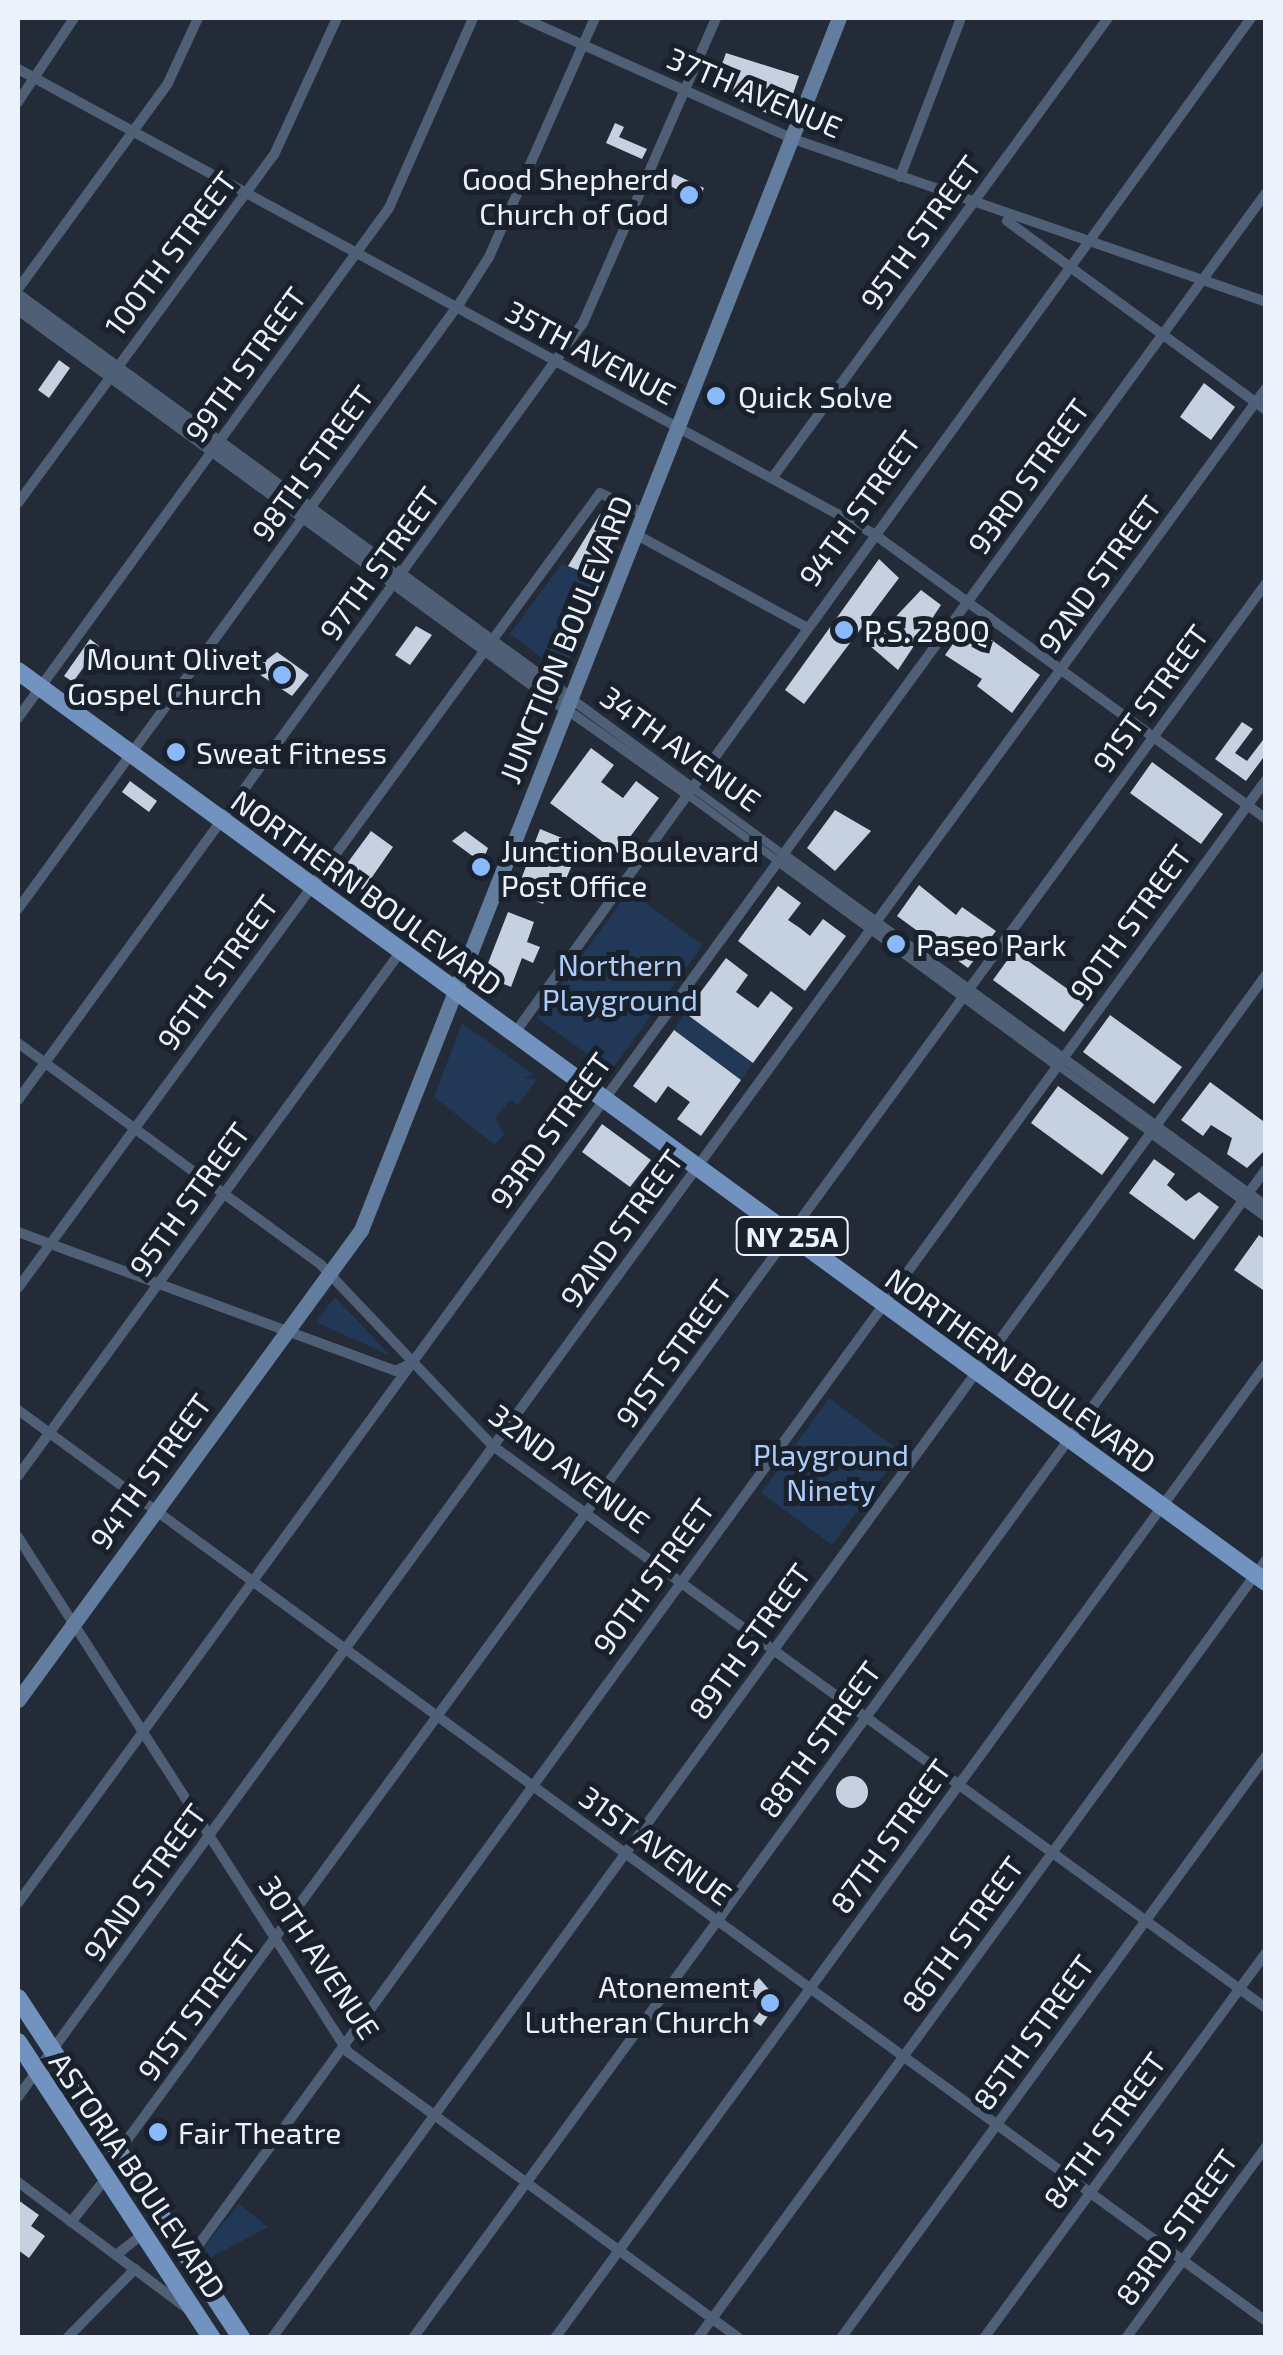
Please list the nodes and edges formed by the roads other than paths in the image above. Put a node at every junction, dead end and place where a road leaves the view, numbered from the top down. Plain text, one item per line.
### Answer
1 (74, 18) edge
2 (198, 18) edge
3 (337, 18) edge
4 (474, 18) edge
5 (523, 18) edge
6 (595, 18) edge
7 (716, 18) edge
8 (840, 18) edge
9 (961, 18) edge
10 (1108, 18) edge
11 (1251, 18) edge
12 (585, 45) junction
13 (18, 69) edge
14 (35, 78) junction
15 (689, 93) junction
16 (18, 102) edge
17 (133, 132) junction
18 (796, 140) junction
19 (900, 178) junction
20 (245, 192) junction
21 (1266, 193) edge
22 (971, 204) junction
23 (998, 215) junction
24 (1087, 244) junction
25 (357, 253) junction
26 (1070, 267) junction
27 (1202, 281) junction
28 (18, 292) edge
29 (1266, 302) edge
30 (457, 307) junction
31 (18, 309) edge
32 (1162, 334) junction
33 (557, 362) junction
34 (113, 371) junction
35 (1266, 388) edge
36 (1260, 406) edge
37 (680, 428) junction
38 (215, 446) junction
39 (774, 477) junction
40 (18, 503) edge
41 (306, 513) junction
42 (645, 514) junction
43 (874, 534) junction
44 (637, 535) junction
45 (398, 579) junction
46 (1266, 583) edge
47 (968, 601) junction
48 (806, 627) junction
49 (487, 645) junction
50 (1061, 669) junction
51 (18, 671) edge
52 (40, 687) junction
53 (568, 704) junction
54 (18, 718) edge
55 (1153, 737) junction
56 (131, 754) junction
57 (1266, 780) edge
58 (687, 789) junction
59 (1247, 805) junction
60 (1266, 818) edge
61 (222, 820) junction
62 (780, 857) junction
63 (312, 886) junction
64 (18, 909) edge
65 (873, 925) junction
66 (401, 951) junction
67 (1266, 974) edge
68 (454, 990) junction
69 (966, 993) junction
70 (514, 1034) junction
71 (18, 1043) edge
72 (1059, 1061) junction
73 (45, 1063) junction
74 (604, 1099) junction
75 (18, 1100) edge
76 (134, 1128) junction
77 (1153, 1129) junction
78 (696, 1167) junction
79 (1266, 1169) edge
80 (224, 1194) junction
81 (1245, 1197) junction
82 (1266, 1206) edge
83 (1266, 1217) edge
84 (18, 1232) edge
85 (790, 1235) junction
86 (51, 1243) junction
87 (328, 1274) junction
88 (160, 1282) junction
89 (18, 1288) edge
90 (883, 1303) junction
91 (290, 1326) junction
92 (411, 1364) junction
93 (1266, 1364) edge
94 (976, 1371) junction
95 (18, 1410) edge
96 (49, 1433) junction
97 (1069, 1439) junction
98 (493, 1446) junction
99 (18, 1476) edge
100 (1162, 1507) junction
101 (155, 1511) junction
102 (587, 1513) junction
103 (18, 1536) edge
104 (1262, 1572) edge
105 (252, 1581) junction
106 (680, 1581) junction
107 (73, 1623) junction
108 (345, 1649) junction
109 (774, 1649) junction
110 (18, 1700) edge
111 (866, 1717) junction
112 (438, 1718) junction
113 (143, 1731) junction
114 (1266, 1756) edge
115 (959, 1784) junction
116 (531, 1785) junction
117 (209, 1834) junction
118 (1052, 1852) junction
119 (625, 1853) junction
120 (18, 1903) edge
121 (1146, 1920) junction
122 (718, 1921) junction
123 (276, 1941) junction
124 (1266, 1952) edge
125 (1239, 1988) junction
126 (810, 1989) junction
127 (18, 1998) edge
128 (1266, 2008) edge
129 (18, 2042) edge
130 (342, 2044) junction
131 (52, 2052) junction
132 (903, 2057) junction
133 (36, 2072) junction
134 (18, 2097) edge
135 (434, 2116) junction
136 (996, 2124) junction
137 (1266, 2147) edge
138 (120, 2151) junction
139 (107, 2177) junction
140 (18, 2182) edge
141 (526, 2182) junction
142 (1090, 2192) junction
143 (71, 2222) junction
144 (144, 2233) junction
145 (620, 2250) junction
146 (116, 2255) junction
147 (188, 2258) junction
148 (1182, 2260) junction
149 (135, 2269) junction
150 (713, 2318) junction
151 (201, 2319) junction
152 (1266, 2321) edge
153 (67, 2338) edge
154 (212, 2338) edge
155 (241, 2338) edge
156 (272, 2338) edge
157 (413, 2338) edge
158 (555, 2338) edge
159 (698, 2338) edge
160 (740, 2338) edge
161 (841, 2338) edge
162 (984, 2338) edge
163 (1126, 2338) edge

1 - 14 street
2 - 17 street
3 - 20 street, 100TH STREET
4 - 25 street, 99TH STREET
5 - 12 street, 37TH AVENUE
6 - 12 street, 98TH STREET
7 - 15 street, 97TH STREET
8 - 18 main road, JUNCTION BOULEVARD
9 - 19 street
10 - 22 street, 95TH STREET
11 - 24 street, 94TH STREET
12 - 15 street, 37TH AVENUE
12 - 30 street, 98TH STREET
13 - 14 street, 35TH AVENUE
14 - 16 street
14 - 17 street, 35TH AVENUE
15 - 18 street, 37TH AVENUE
15 - 33 street, 97TH STREET
17 - 20 street, 35TH AVENUE
17 - 28 street
18 - 19 street, 37TH AVENUE
18 - 37 main road, JUNCTION BOULEVARD
19 - 22 street, 37TH AVENUE
20 - 25 street, 35TH AVENUE
20 - 34 street, 100TH STREET
21 - 27 street, 93RD STREET
22 - 23 street, 37TH AVENUE
22 - 39 street, 95TH STREET
23 - 24 street
23 - 26 street
24 - 26 street, 94TH STREET
24 - 27 street
25 - 30 street, 35TH AVENUE
25 - 38 street, 99TH STREET
26 - 32 street
26 - 43 street, 94TH STREET
27 - 29 street
27 - 32 street, 93RD STREET
28 - 34 street, 34TH AVENUE
30 - 33 street, 35TH AVENUE
30 - 41 street, 98TH STREET
31 - 34 street, 34TH AVENUE
32 - 36 street
32 - 47 street, 93RD STREET
33 - 37 street, 35TH AVENUE
33 - 45 street, 97TH STREET
34 - 38 street, 34TH AVENUE
34 - 40 street, 100TH STREET
35 - 36 street, 92ND STREET
36 - 50 street, 92ND STREET
37 - 39 street, 35TH AVENUE
37 - 42 main road, JUNCTION BOULEVARD
38 - 41 street, 34TH AVENUE
38 - 52 street, 99TH STREET
39 - 43 street, 35TH AVENUE
41 - 45 street, 34TH AVENUE
41 - 56 street, 98TH STREET
42 - 44 main road, JUNCTION BOULEVARD
42 - 49 street, 96TH STREET
43 - 47 street, 35TH AVENUE
43 - 48 street, 94TH STREET
44 - 48 street
44 - 53 main road, JUNCTION BOULEVARD
45 - 49 street, 34TH AVENUE
45 - 61 street, 97TH STREET
46 - 55 street, 91ST STREET
47 - 50 street, 35TH AVENUE
47 - 62 street, 93RD STREET
48 - 58 street, 94TH STREET
49 - 53 street, 34TH AVENUE
49 - 63 street, 96TH STREET
50 - 55 street, 35TH AVENUE
50 - 65 street, 92ND STREET
51 - 52 main road, NORTHERN BOULEVARD / NY 25A
52 - 54 street, 99TH STREET
52 - 56 main road, NORTHERN BOULEVARD / NY 25A
53 - 58 street, 34TH AVENUE
53 - 68 main road, JUNCTION BOULEVARD
55 - 59 street, 35TH AVENUE
55 - 69 street, 91ST STREET
56 - 61 main road, NORTHERN BOULEVARD / NY 25A
56 - 64 street, 98TH STREET
57 - 59 street, 90TH STREET
58 - 62 street, 34TH AVENUE
58 - 70 street, 94TH STREET
59 - 60 street, 35TH AVENUE
59 - 72 street, 90TH STREET
61 - 63 main road, NORTHERN BOULEVARD / NY 25A
61 - 73 street, 97TH STREET
62 - 65 street, 34TH AVENUE
62 - 74 street, 93RD STREET
63 - 66 main road, NORTHERN BOULEVARD / NY 25A
63 - 76 street, 96TH STREET
65 - 69 street, 34TH AVENUE
65 - 78 street, 92ND STREET
66 - 68 main road, NORTHERN BOULEVARD / NY 25A
66 - 80 street, 95TH STREET
67 - 77 street, 89TH STREET
68 - 70 main road, NORTHERN BOULEVARD / NY 25A
68 - 87 main road, JUNCTION BOULEVARD
69 - 72 street, 34TH AVENUE
69 - 85 street, 91ST STREET
70 - 74 main road, NORTHERN BOULEVARD / NY 25A
71 - 73 street, 32ND AVENUE
72 - 77 street, 34TH AVENUE
72 - 90 street, 90TH STREET
73 - 75 street, 97TH STREET
73 - 76 street, 32ND AVENUE
74 - 78 main road, NORTHERN BOULEVARD / NY 25A
74 - 92 street, 93RD STREET
76 - 80 street, 32ND AVENUE
76 - 86 street, 96TH STREET
77 - 81 street, 34TH AVENUE
77 - 94 street, 89TH STREET
78 - 85 main road, NORTHERN BOULEVARD / NY 25A
78 - 98 street, 92ND STREET
79 - 81 street, 88TH STREET
80 - 87 street, 32ND AVENUE
80 - 88 street, 95TH STREET
81 - 82 street, 34TH AVENUE
81 - 83 street, 34TH AVENUE
81 - 97 street, 88TH STREET
84 - 86 street
85 - 90 main road, NORTHERN BOULEVARD / NY 25A
85 - 102 street, 91ST STREET
86 - 88 street
86 - 89 street, 96TH STREET
87 - 91 main road, 94TH STREET
87 - 92 street, 32ND AVENUE
88 - 91 street
88 - 96 street, 95TH STREET
90 - 94 main road, NORTHERN BOULEVARD / NY 25A
90 - 106 street, 90TH STREET
91 - 92 street
91 - 101 main road, 94TH STREET
92 - 98 street, 32ND AVENUE
92 - 105 street, 93RD STREET
93 - 100 street, 87TH STREET
94 - 97 main road, NORTHERN BOULEVARD / NY 25A
94 - 109 street, 89TH STREET
95 - 96 street, 31ST AVENUE
96 - 99 street, 95TH STREET
96 - 101 street, 31ST AVENUE
97 - 100 main road, NORTHERN BOULEVARD / NY 25A
97 - 111 street, 88TH STREET
98 - 102 street, 32ND AVENUE
98 - 108 street, 92ND STREET
100 - 104 main road, NORTHERN BOULEVARD / NY 25A
100 - 115 street, 87TH STREET
101 - 105 street, 31ST AVENUE
101 - 107 main road, 94TH STREET
102 - 106 street, 32ND AVENUE
102 - 112 street, 91ST STREET
103 - 107 street, 30TH AVENUE
104 - 118 street, 86TH STREET
105 - 108 street, 31ST AVENUE
105 - 113 street, 93RD STREET
106 - 109 street, 32ND AVENUE
106 - 116 street, 90TH STREET
107 - 110 main road, 94TH STREET
107 - 113 street, 30TH AVENUE
108 - 112 street, 31ST AVENUE
108 - 117 street, 92ND STREET
109 - 111 street, 32ND AVENUE
109 - 119 street, 89TH STREET
111 - 115 street, 32ND AVENUE
111 - 122 street, 88TH STREET
112 - 116 street, 31ST AVENUE
112 - 123 street, 91ST STREET
113 - 117 street, 30TH AVENUE
113 - 120 street, 93RD STREET
114 - 121 street, 85TH STREET
115 - 118 street, 32ND AVENUE
115 - 126 street, 87TH STREET
116 - 119 street, 31ST AVENUE
116 - 130 street, 90TH STREET
117 - 123 street, 30TH AVENUE
117 - 131 street, 92ND STREET
118 - 121 street, 32ND AVENUE
118 - 132 street, 86TH STREET
119 - 122 street, 31ST AVENUE
119 - 135 street, 89TH STREET
121 - 125 street, 32ND AVENUE
121 - 136 street, 85TH STREET
122 - 126 street, 31ST AVENUE
122 - 141 street, 88TH STREET
123 - 130 street, 30TH AVENUE
123 - 138 street, 91ST STREET
124 - 125 street, 84TH STREET
125 - 128 street, 32ND AVENUE
125 - 142 street, 84TH STREET
126 - 132 street, 31ST AVENUE
126 - 145 street, 87TH STREET
127 - 131 main road, ASTORIA BOULEVARD
129 - 133 main road, ASTORIA BOULEVARD
130 - 135 street, 30TH AVENUE
130 - 147 street, 90TH STREET
131 - 133 street, 92ND STREET
131 - 138 main road, ASTORIA BOULEVARD
132 - 136 street, 31ST AVENUE
132 - 150 street, 86TH STREET
133 - 134 street, 92ND STREET
133 - 139 main road, ASTORIA BOULEVARD
135 - 141 street, 30TH AVENUE
135 - 156 street, 89TH STREET
136 - 142 street, 31ST AVENUE
136 - 161 street, 85TH STREET
137 - 148 street, 83RD STREET
138 - 147 main road, ASTORIA BOULEVARD
139 - 143 street
139 - 144 main road, ASTORIA BOULEVARD
140 - 143 street
141 - 145 street, 30TH AVENUE
141 - 157 street, 88TH STREET
142 - 148 street, 31ST AVENUE
142 - 162 street, 84TH STREET
143 - 146 street
144 - 146 street
144 - 151 main road, ASTORIA BOULEVARD
145 - 150 street, 30TH AVENUE
145 - 158 street, 87TH STREET
146 - 149 street
147 - 155 main road, ASTORIA BOULEVARD
148 - 152 street, 31ST AVENUE
148 - 163 street, 83RD STREET
149 - 151 street
149 - 153 street
150 - 159 street, 86TH STREET
150 - 160 street, 30TH AVENUE
151 - 154 main road, ASTORIA BOULEVARD

